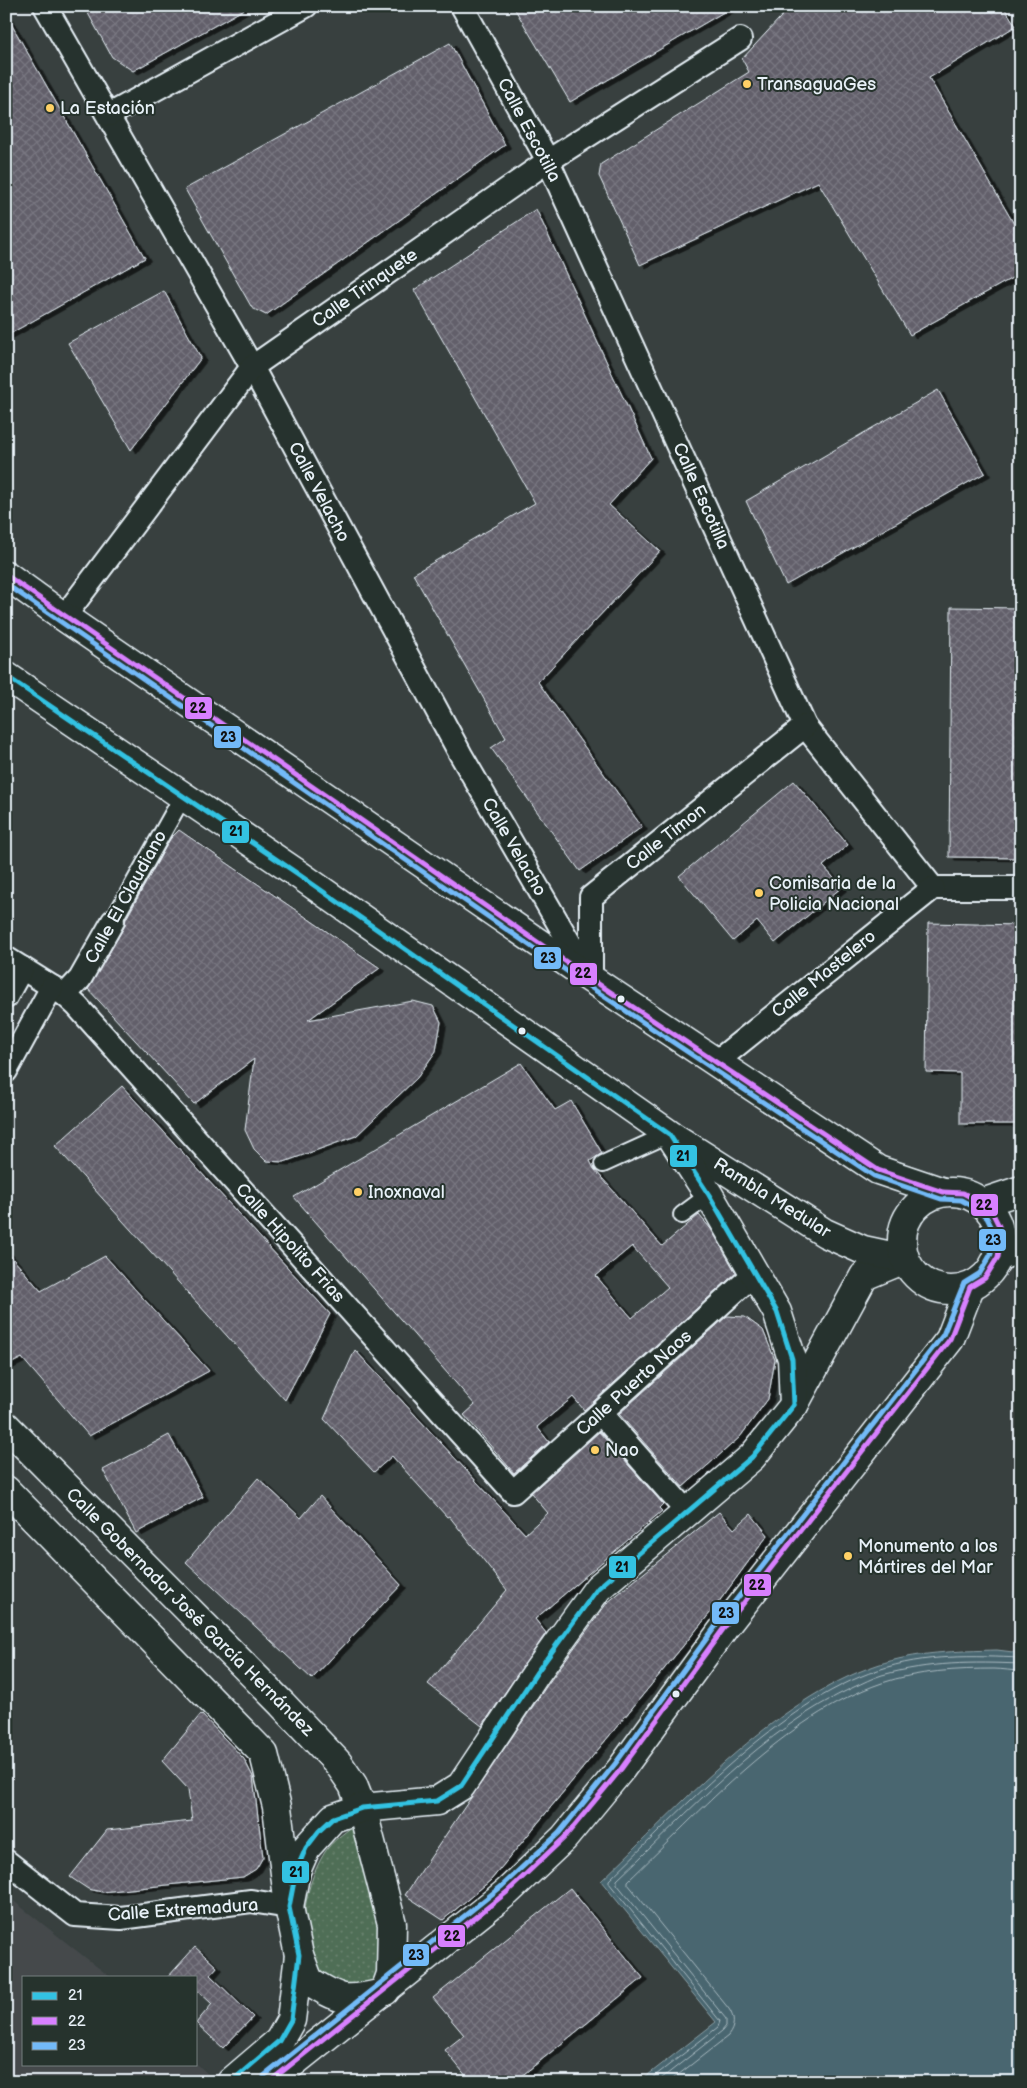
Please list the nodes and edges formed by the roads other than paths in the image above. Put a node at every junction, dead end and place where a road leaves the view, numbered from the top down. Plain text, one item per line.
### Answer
1 (45, 6) edge
2 (306, 6) edge
3 (462, 6) edge
4 (740, 39) dead end
5 (109, 116) junction
6 (548, 161) junction
7 (252, 367) junction
8 (6, 575) edge
9 (64, 617) junction
10 (6, 676) edge
11 (806, 726) junction
12 (183, 796) junction
13 (933, 888) junction
14 (1021, 888) edge
15 (113, 921) joint
16 (14, 963) edge
17 (591, 979) junction
18 (58, 992) junction
19 (6, 997) edge
20 (716, 1062) junction
21 (6, 1071) edge
22 (670, 1134) junction
23 (603, 1164) dead end
24 (1021, 1190) edge
25 (943, 1192) junction
26 (709, 1195) junction
27 (982, 1203) junction
28 (682, 1215) dead end
29 (1009, 1253) edge
30 (905, 1259) junction
31 (755, 1273) junction
32 (970, 1287) junction
33 (794, 1405) junction
34 (601, 1414) junction
35 (6, 1426) edge
36 (6, 1490) edge
37 (513, 1492) joint
38 (688, 1512) junction
39 (362, 1808) junction
40 (6, 1861) edge
41 (288, 1907) junction
42 (299, 1955) junction
43 (382, 1992) junction
44 (230, 2082) edge
45 (269, 2082) edge

1 - 5 street, Calle Velacho
2 - 5 street
3 - 6 street, Calle Escotilla
4 - 6 street, Calle Trinquete
5 - 7 street, Calle Velacho
6 - 7 street, Calle Trinquete
6 - 11 street, Calle Escotilla
7 - 9 street, Calle Trinquete
7 - 17 street, Calle Velacho
8 - 9 street
9 - 17 street
10 - 12 street, Rambla Medular
11 - 13 street, Calle Escotilla
11 - 17 street, Calle Timon
12 - 15 street, Calle El Claudiano
12 - 22 street, Rambla Medular
13 - 14 street
13 - 20 street, Calle Mastelero
15 - 18 street, Calle El Claudiano
16 - 18 street, Calle Hipolito Frias
16 - 19 street
17 - 20 street
18 - 21 street, Calle El Claudiano
18 - 37 street, Calle Hipolito Frias
20 - 25 street
22 - 23 street
22 - 26 street
22 - 30 street, Rambla Medular
24 - 27 street
25 - 27 street
25 - 30 street
26 - 28 street
26 - 31 street
27 - 29 street
29 - 32 street
30 - 32 street
30 - 33 street
31 - 33 street
31 - 34 street, Calle Puerto Naos
32 - 43 street
33 - 38 street
34 - 37 street, Calle Puerto Naos
34 - 38 street
35 - 39 street, Calle Gobernador José García Hernández
36 - 41 street
38 - 39 street
39 - 41 street
39 - 43 street, Calle Gobernador José García Hernández
40 - 41 street, Calle Extremadura
41 - 42 street
42 - 43 street
42 - 44 street
43 - 45 street

